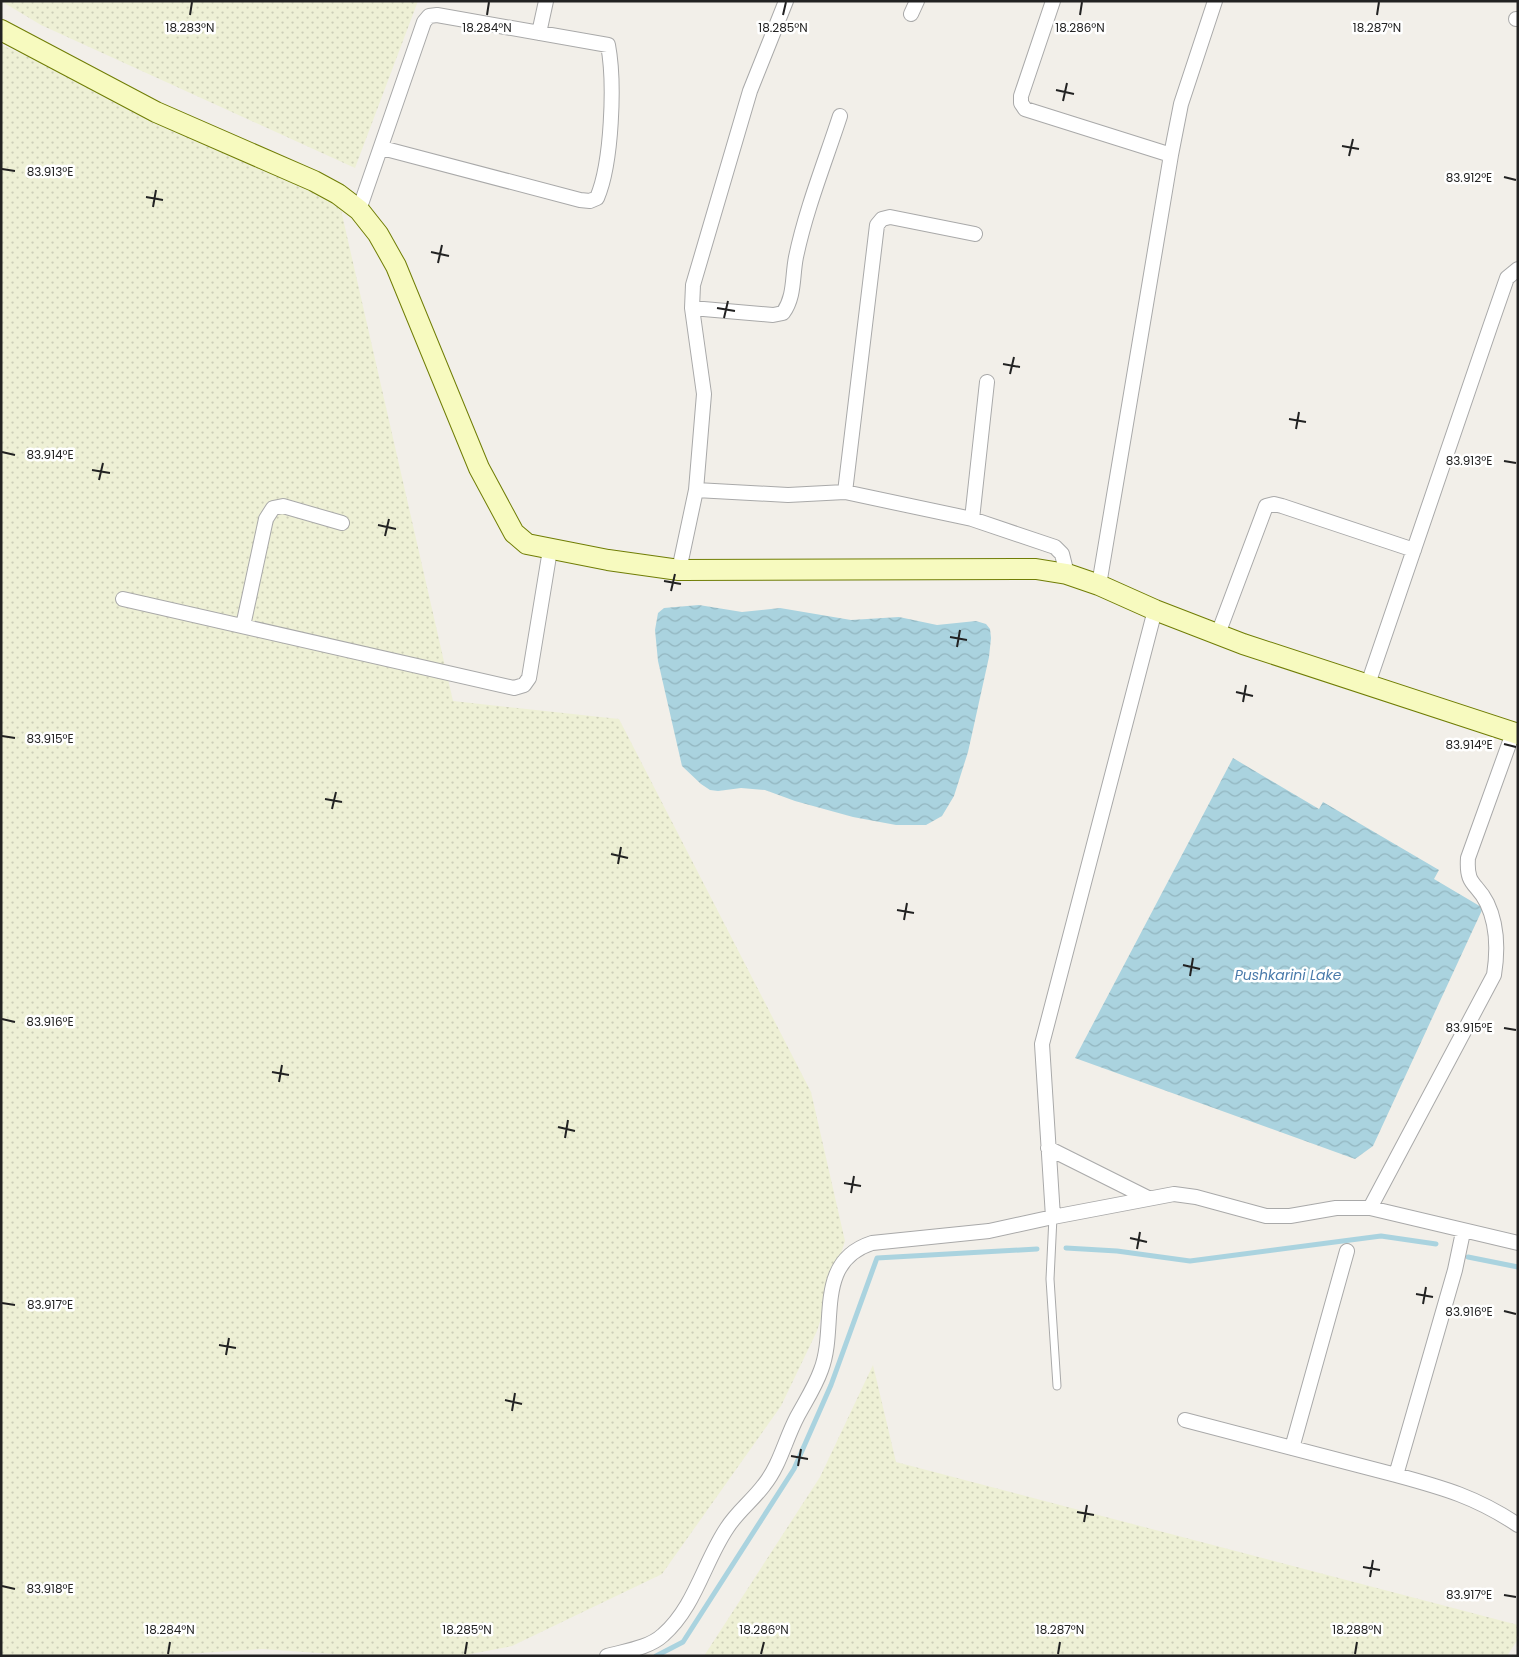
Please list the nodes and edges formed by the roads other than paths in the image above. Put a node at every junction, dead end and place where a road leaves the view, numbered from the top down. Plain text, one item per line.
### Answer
1 (546, 1) edge
2 (786, 1) edge
3 (1053, 1) edge
4 (1215, 1) edge
5 (1, 30) edge
6 (539, 32) junction
7 (840, 116) dead end
8 (382, 148) junction
9 (1171, 155) junction
10 (359, 210) junction
11 (975, 234) dead end
12 (1518, 269) edge
13 (692, 308) junction
14 (987, 382) dead end
15 (696, 490) junction
16 (845, 492) junction
17 (972, 519) junction
18 (342, 523) dead end
19 (550, 550) junction
20 (1414, 550) junction
21 (679, 570) junction
22 (1067, 574) junction
23 (1099, 584) junction
24 (123, 599) dead end
25 (1155, 610) junction
26 (243, 626) junction
27 (1218, 634) junction
28 (1368, 684) junction
29 (1516, 733) edge
30 (1048, 1148) junction
31 (1148, 1198) junction
32 (1370, 1208) junction
33 (1053, 1217) junction
34 (1463, 1232) junction
35 (1518, 1243) edge
36 (1347, 1251) dead end
37 (1057, 1386) dead end
38 (1185, 1420) dead end
39 (1292, 1448) junction
40 (1396, 1475) junction
41 (1518, 1525) edge
42 (607, 1656) edge

1 - 6 street
2 - 13 street
3 - 9 street
4 - 9 street
5 - 10 main road
6 - 8 street
6 - 8 street
7 - 13 street
8 - 10 street
9 - 23 street
10 - 19 main road
11 - 16 street
12 - 20 street
13 - 15 street
14 - 17 street
15 - 16 street
15 - 21 street
16 - 17 street
17 - 22 street
18 - 26 street
19 - 21 main road
19 - 26 street
20 - 27 street
20 - 28 street
21 - 22 main road
22 - 23 main road
23 - 25 main road
24 - 26 street
25 - 27 main road
25 - 30 street
27 - 28 main road
28 - 29 main road
29 - 32 street
30 - 31 street
30 - 33 street
31 - 32 street
31 - 33 street
32 - 34 street
33 - 37 lane
33 - 42 street
34 - 35 street
34 - 40 street
36 - 39 street
38 - 39 street
39 - 40 street
40 - 41 street

